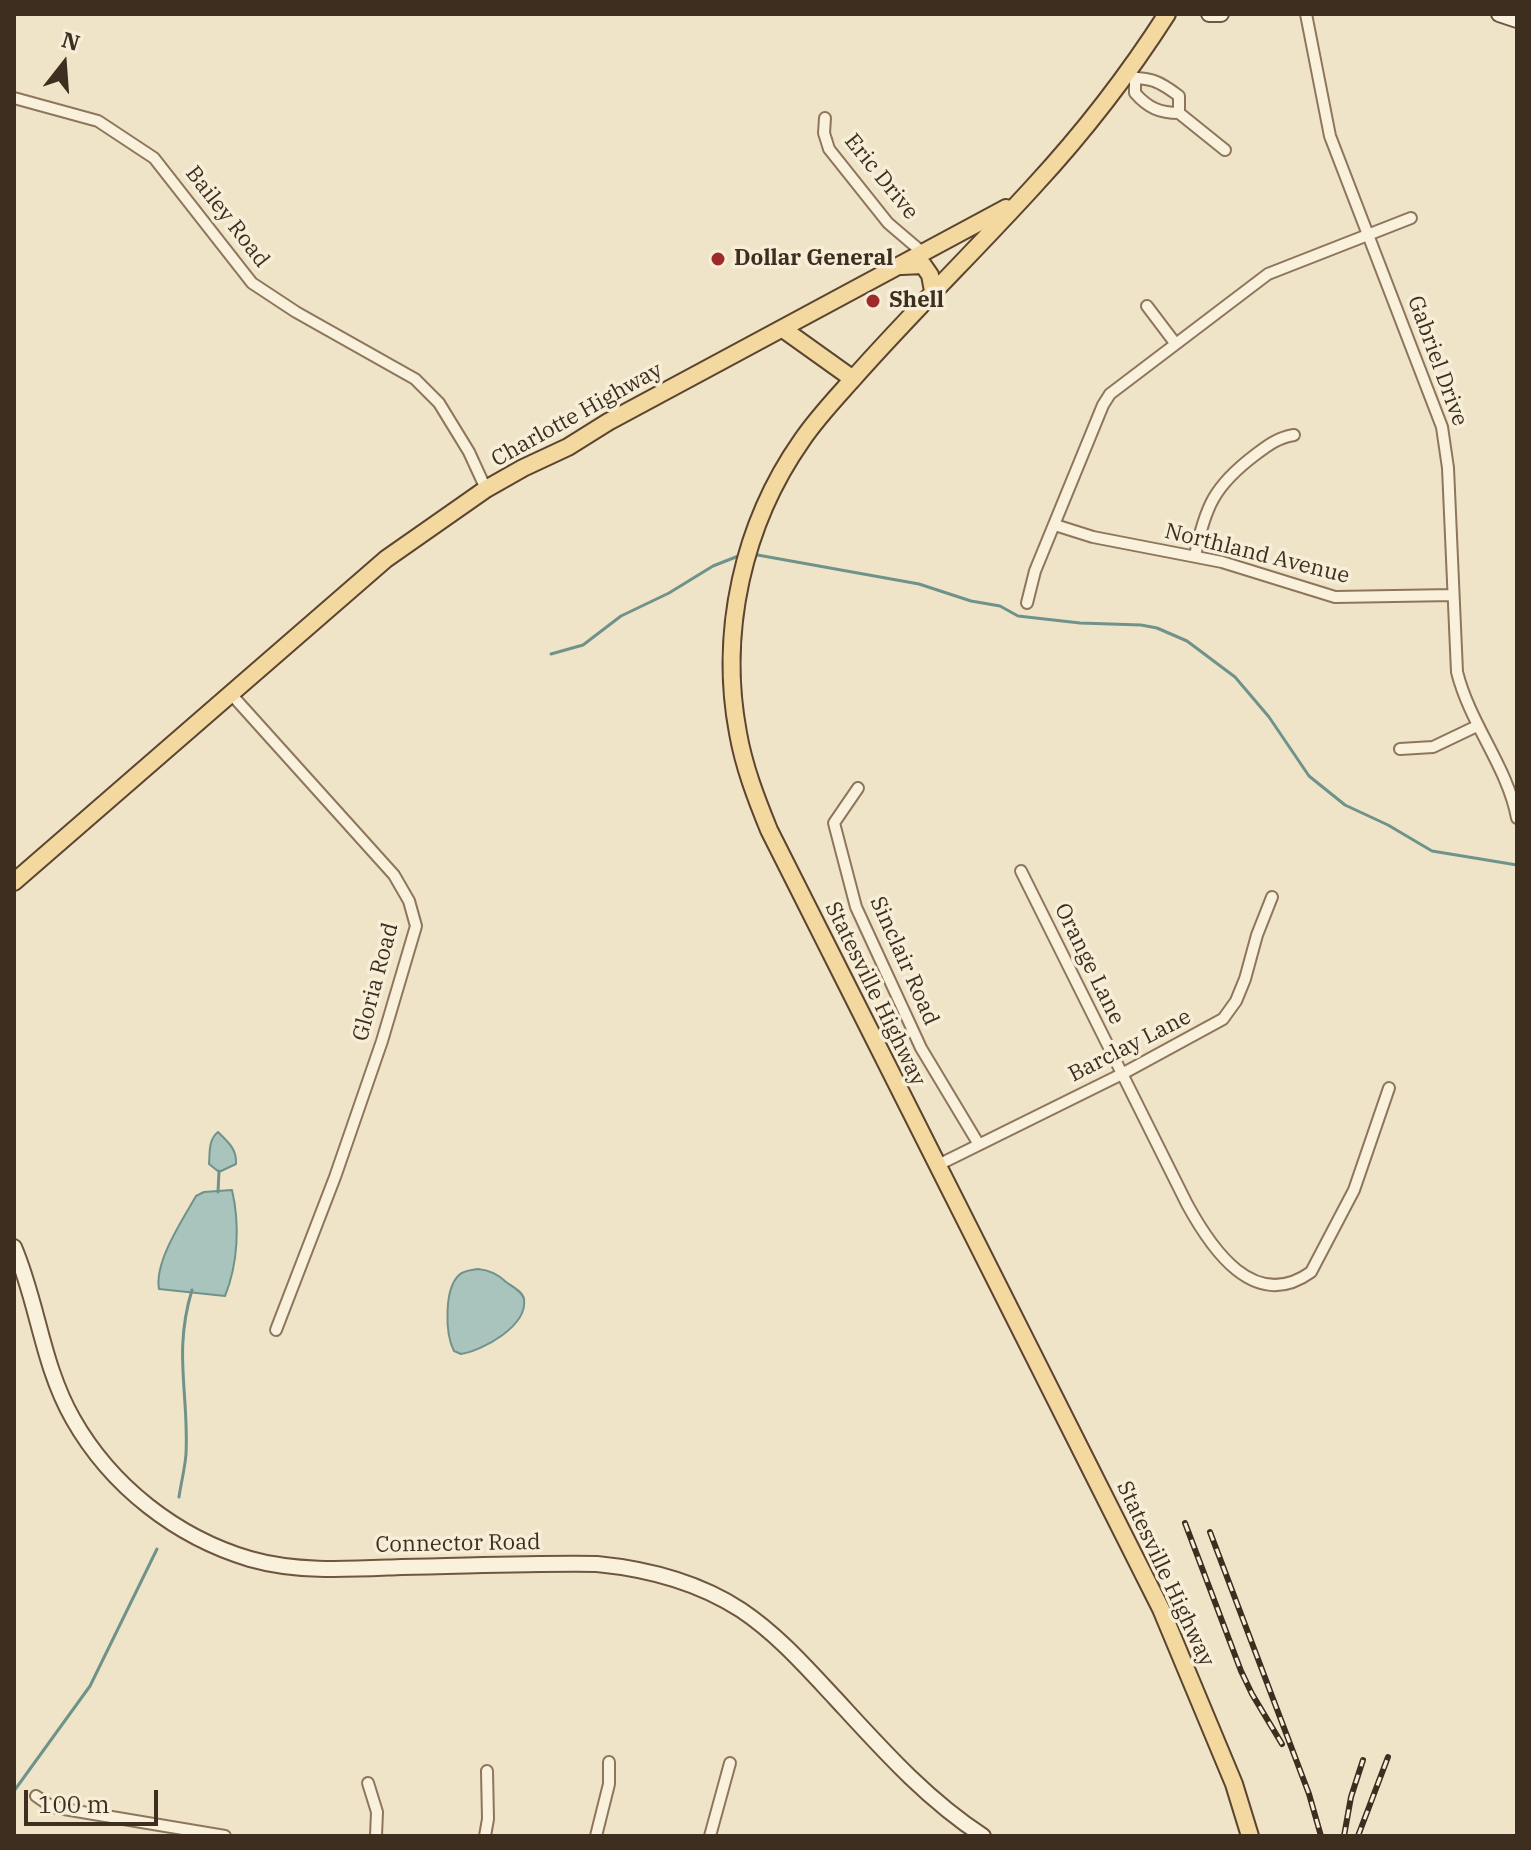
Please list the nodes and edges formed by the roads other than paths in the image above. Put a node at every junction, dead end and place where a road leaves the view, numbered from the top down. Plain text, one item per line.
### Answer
1 (1167, 14) edge
2 (1209, 14) edge
3 (1221, 14) edge
4 (1306, 14) edge
5 (1499, 14) edge
6 (1517, 20) edge
7 (1131, 77) junction
8 (14, 98) edge
9 (1179, 113) junction
10 (825, 118) dead end
11 (1225, 150) dead end
12 (1015, 205) junction
13 (1411, 218) dead end
14 (1367, 234) junction
15 (926, 250) junction
16 (902, 264) junction
17 (957, 265) junction
18 (933, 291) junction
19 (1147, 306) dead end
20 (783, 329) junction
21 (1175, 343) junction
22 (853, 379) junction
23 (1294, 435) dead end
24 (486, 489) junction
25 (1055, 525) junction
26 (1195, 556) junction
27 (1453, 595) junction
28 (1027, 603) dead end
29 (231, 694) junction
30 (1477, 726) junction
31 (1400, 749) dead end
32 (858, 788) dead end
33 (1517, 818) edge
34 (1021, 871) dead end
35 (14, 882) edge
36 (1272, 897) dead end
37 (1122, 1074) junction
38 (1389, 1088) dead end
39 (978, 1143) junction
40 (936, 1166) junction
41 (14, 1247) edge
42 (276, 1330) dead end
43 (609, 1762) dead end
44 (730, 1763) dead end
45 (487, 1771) dead end
46 (368, 1783) dead end
47 (36, 1796) dead end
48 (141, 1822) junction
49 (138, 1836) edge
50 (225, 1836) edge
51 (376, 1836) edge
52 (485, 1836) edge
53 (596, 1836) edge
54 (710, 1836) edge
55 (983, 1836) edge
56 (1250, 1836) edge

1 - 7 main road, Charlotte Highway
2 - 3 street
4 - 14 street, Gabriel Drive
5 - 6 street
7 - 9 street
7 - 9 street
7 - 12 main road, Charlotte Highway
8 - 24 street, Bailey Road
9 - 11 street
10 - 15 street, Eric Drive
12 - 15 main road, Charlotte Highway
12 - 17 main road, Statesville Highway
13 - 14 street
14 - 21 street
14 - 27 street, Gabriel Drive
15 - 16 main road, Charlotte Highway
15 - 17 main road
16 - 17 main road
16 - 18 main road
16 - 20 main road, Charlotte Highway
17 - 18 main road, Statesville Highway
18 - 22 main road, Statesville Highway
19 - 21 street
20 - 22 main road
20 - 24 main road, Charlotte Highway
21 - 25 street
22 - 40 main road, Statesville Highway
23 - 26 street
24 - 29 main road, Charlotte Highway
25 - 26 street, Northland Avenue
25 - 28 street
26 - 27 street, Northland Avenue
27 - 30 street, Gabriel Drive
29 - 35 main road, Charlotte Highway
29 - 42 street, Gloria Road
30 - 31 street
30 - 33 street, Gabriel Drive
32 - 39 street, Sinclair Road
34 - 37 street, Orange Lane
36 - 37 street, Barclay Lane
37 - 38 street, Orange Lane
37 - 39 street, Barclay Lane
39 - 40 street, Barclay Lane
40 - 56 main road, Statesville Highway
41 - 55 street, Connector Road
43 - 53 street
44 - 54 street
45 - 52 street
46 - 51 street
47 - 48 street
48 - 49 street
48 - 50 street

